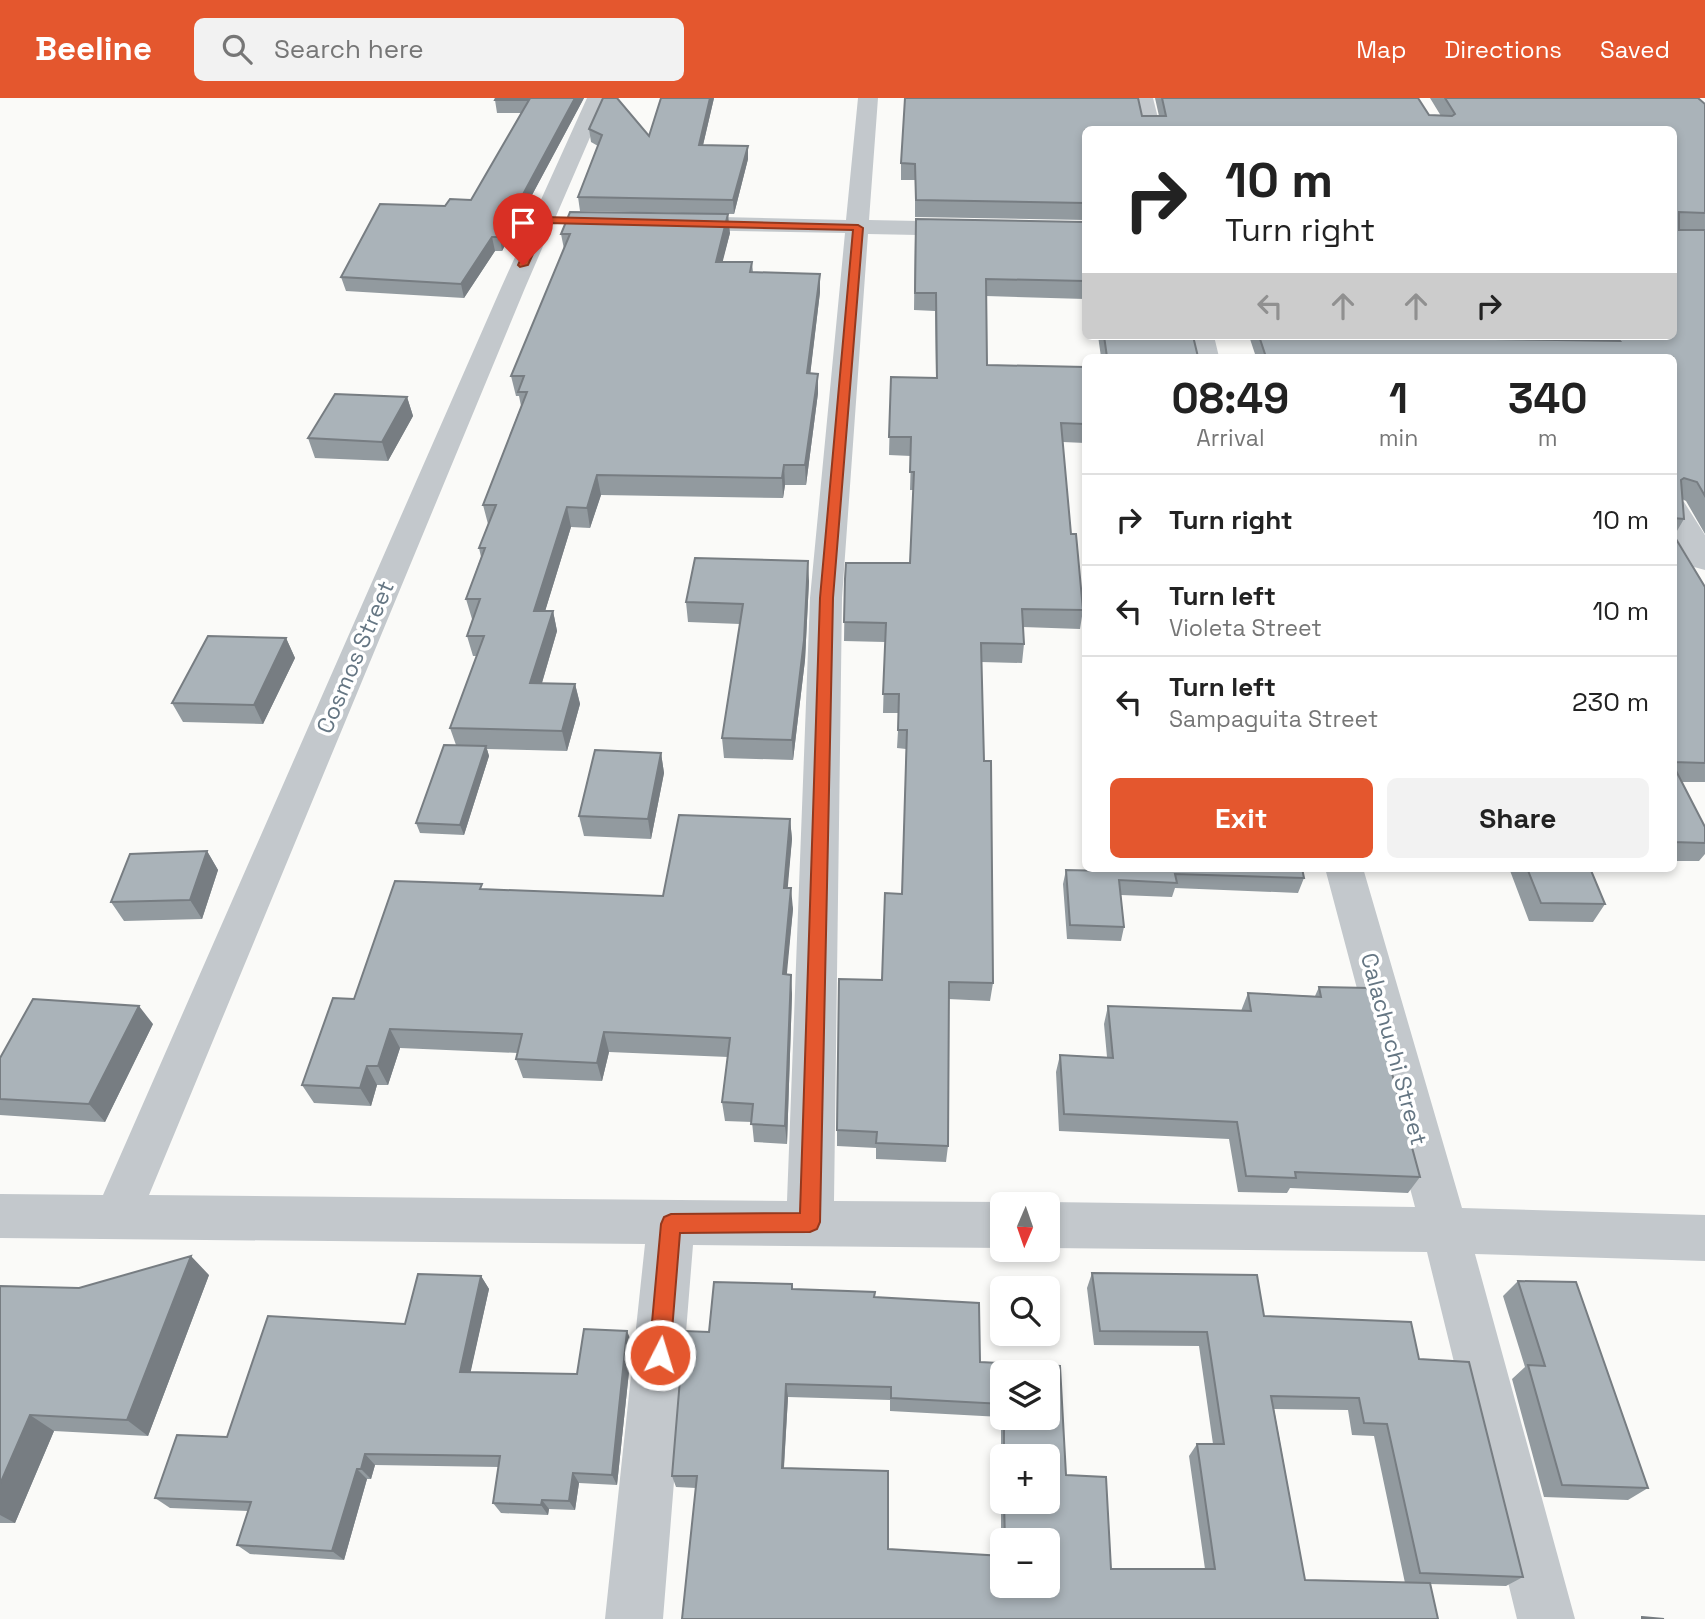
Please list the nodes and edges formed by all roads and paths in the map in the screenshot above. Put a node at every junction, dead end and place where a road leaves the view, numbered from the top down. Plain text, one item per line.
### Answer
1 (597, 98) edge
2 (868, 98) edge
3 (1143, 98) edge
4 (1150, 126) edge
5 (653, 222) edge
6 (858, 228) junction
7 (992, 229) edge
8 (1677, 514) edge
9 (1705, 560) edge
10 (1345, 872) edge
11 (0, 1216) edge
12 (116, 1218) junction
13 (810, 1222) junction
14 (671, 1224) junction
15 (990, 1225) edge
16 (1060, 1225) edge
17 (1445, 1230) junction
18 (1705, 1238) edge
19 (635, 1619) edge
20 (1546, 1619) edge

1 - 12 street, Cosmos Street
2 - 6 street
3 - 4 street
5 - 6 street
6 - 7 street
6 - 13 street
8 - 9 street
10 - 17 street, Calachuchi Street
11 - 12 street
12 - 14 street
13 - 14 street
13 - 15 street
14 - 19 street
16 - 17 street
17 - 18 street
17 - 20 street, Calachuchi Street

